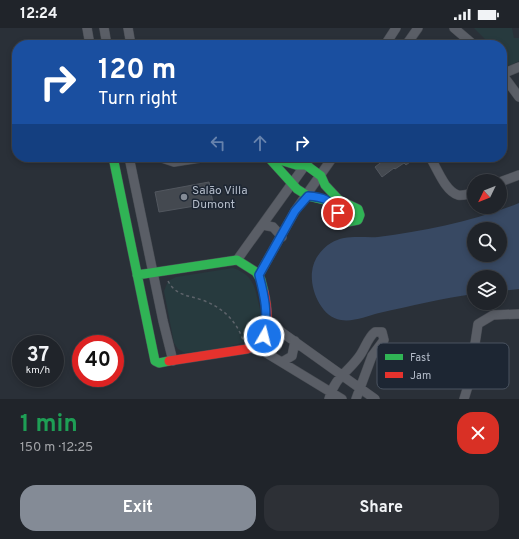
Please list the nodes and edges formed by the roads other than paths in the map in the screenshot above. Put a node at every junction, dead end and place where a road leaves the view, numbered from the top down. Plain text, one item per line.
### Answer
1 (87, 28) edge
2 (104, 28) edge
3 (128, 28) edge
4 (396, 28) edge
5 (418, 28) edge
6 (454, 28) edge
7 (89, 40) edge
8 (106, 40) edge
9 (130, 40) edge
10 (388, 40) edge
11 (410, 40) edge
12 (468, 40) edge
13 (519, 67) edge
14 (507, 72) edge
15 (507, 81) edge
16 (519, 97) edge
17 (114, 162) edge
18 (131, 162) edge
19 (273, 162) edge
20 (286, 162) edge
21 (308, 162) edge
22 (330, 162) edge
23 (433, 162) edge
24 (306, 165) junction
25 (519, 175) edge
26 (321, 176) junction
27 (507, 179) edge
28 (134, 181) junction
29 (118, 183) junction
30 (292, 184) junction
31 (467, 195) edge
32 (308, 196) junction
33 (263, 225) junction
34 (282, 236) junction
35 (238, 260) junction
36 (153, 272) junction
37 (137, 274) junction
38 (259, 275) junction
39 (519, 314) edge
40 (266, 321) junction
41 (294, 342) junction
42 (382, 343) edge
43 (475, 343) edge
44 (251, 348) junction
45 (377, 349) edge
46 (173, 360) junction
47 (282, 362) junction
48 (342, 374) junction
49 (361, 389) junction
50 (467, 389) edge
51 (330, 395) edge
52 (342, 399) edge
53 (356, 399) edge
54 (375, 399) edge
55 (464, 399) edge

1 - 7 street
2 - 8 street
3 - 9 street
4 - 10 street
5 - 11 street
6 - 12 street
13 - 14 street
15 - 16 street
17 - 29 street
18 - 28 street
19 - 30 street
20 - 24 street
21 - 24 street
22 - 26 street
23 - 31 street
24 - 26 street
24 - 30 street
25 - 27 street
26 - 32 street
26 - 32 street
28 - 29 street
28 - 36 street
29 - 37 street
30 - 32 street
30 - 33 street
32 - 34 street
33 - 34 street
33 - 35 street
34 - 38 street
35 - 36 street
35 - 38 street
36 - 37 street
36 - 46 street
37 - 46 street
38 - 40 street
39 - 43 street
40 - 41 street
40 - 44 street
41 - 47 street
41 - 48 street
42 - 48 street
44 - 46 street
44 - 47 street
45 - 49 street
47 - 51 street
48 - 49 street
48 - 51 street
49 - 53 street
49 - 54 street
50 - 55 street
51 - 52 street

